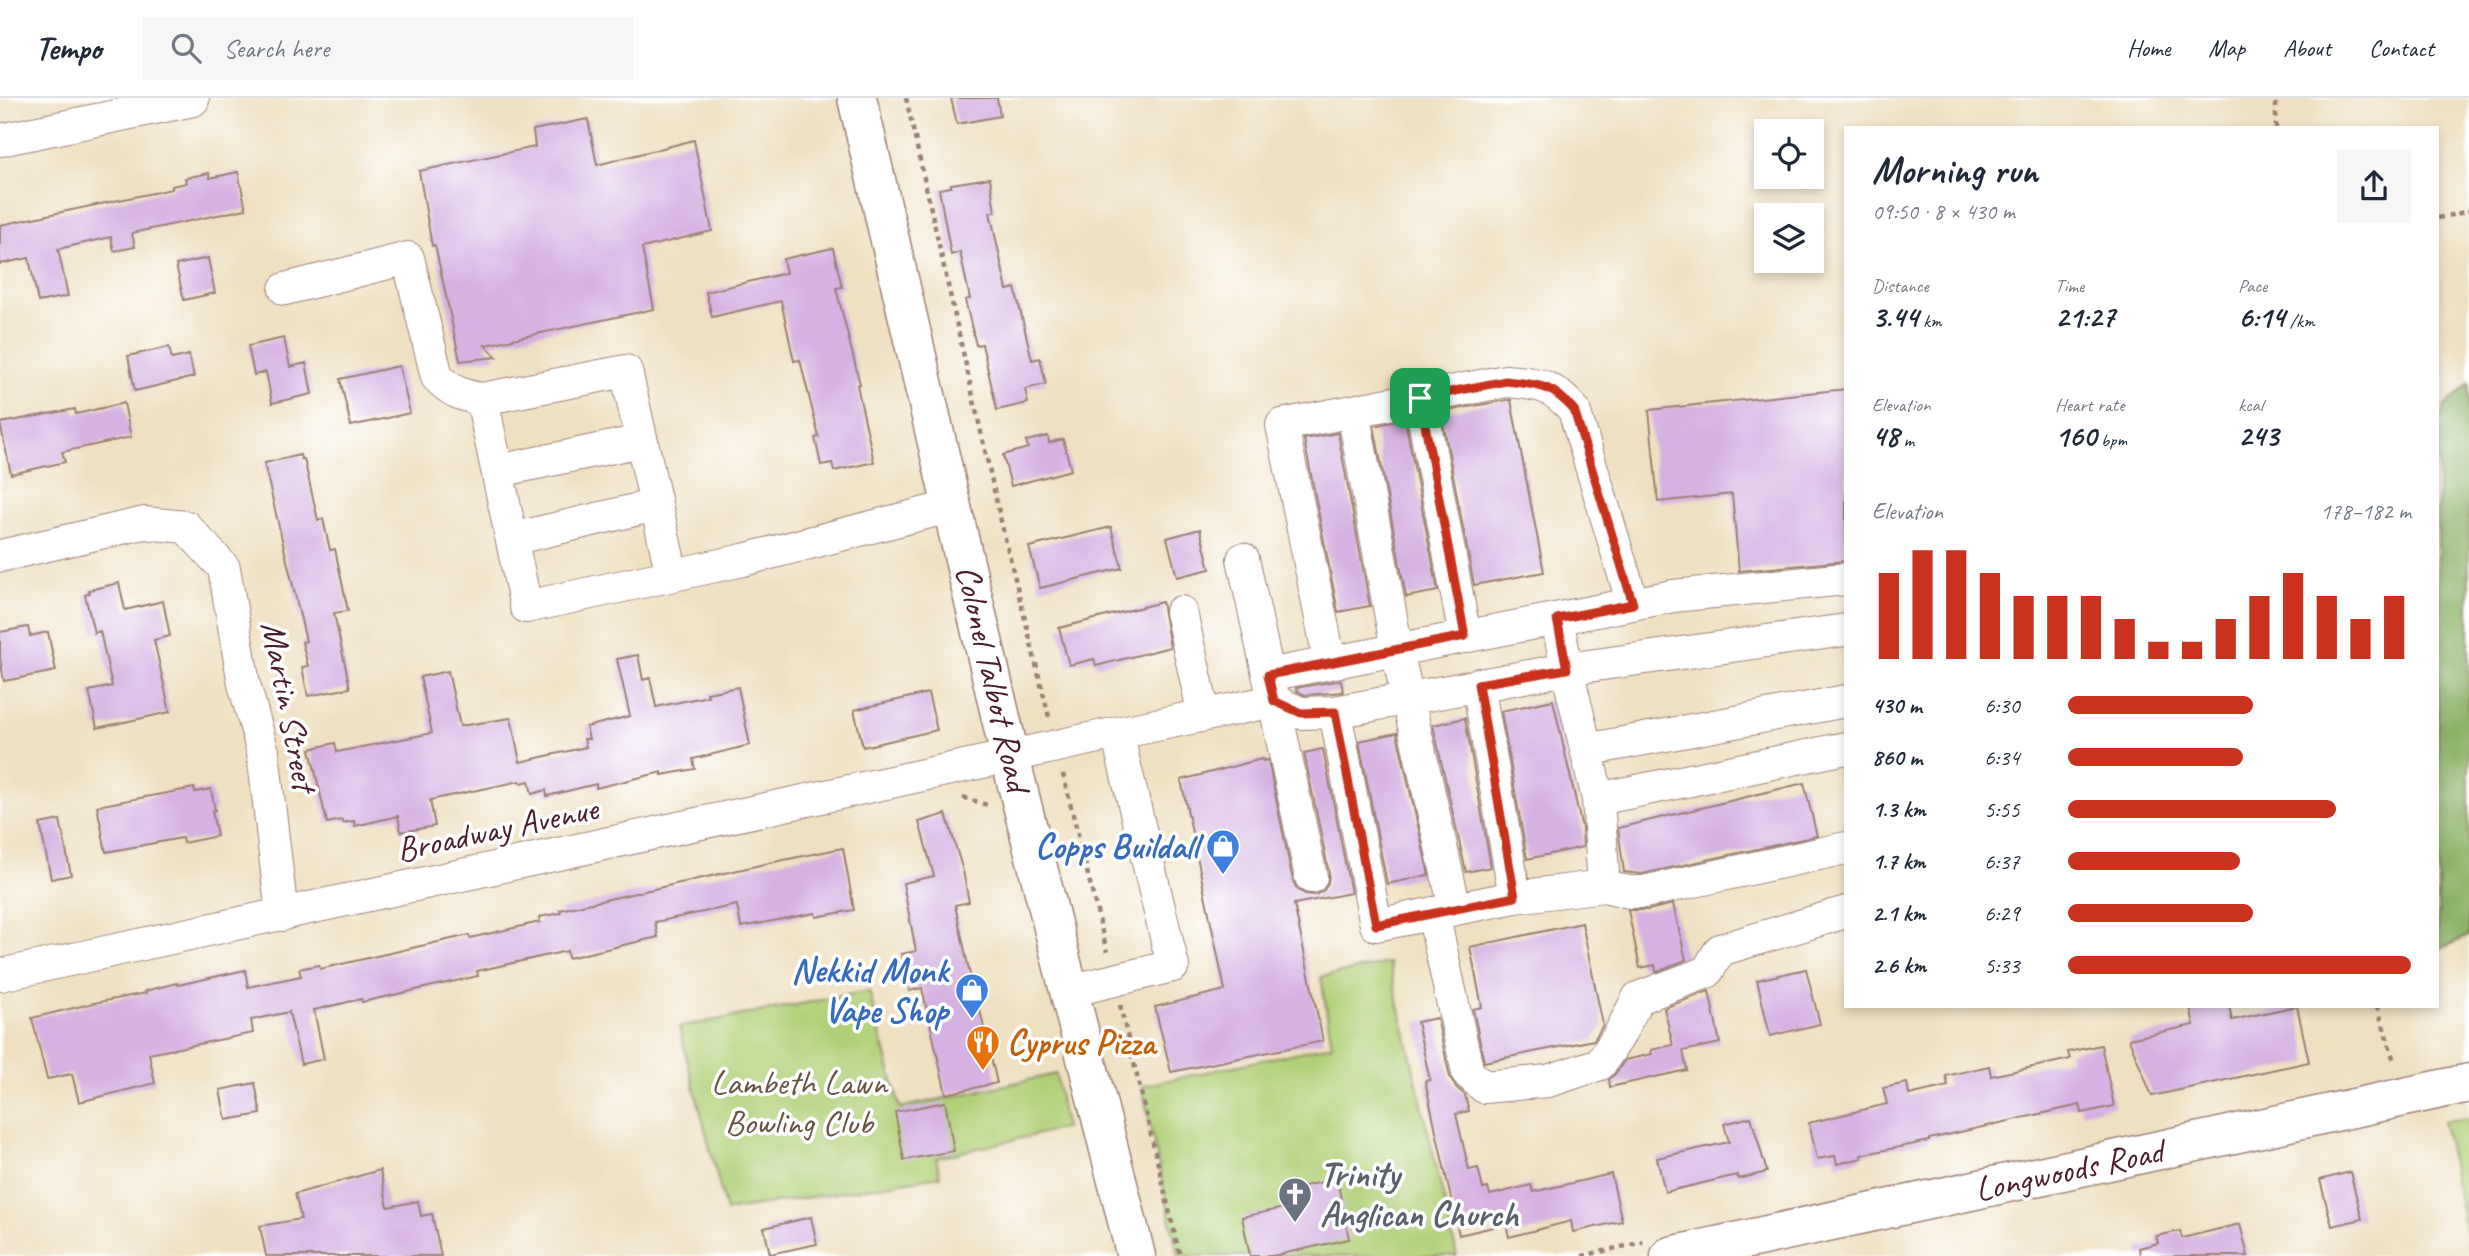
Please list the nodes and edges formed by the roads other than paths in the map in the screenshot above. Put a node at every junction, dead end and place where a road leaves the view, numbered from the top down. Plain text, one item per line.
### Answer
1 (858, 98) edge
2 (193, 100) dead end
3 (0, 140) edge
4 (285, 289) dead end
5 (1420, 398) junction
6 (482, 399) junction
7 (1353, 411) junction
8 (641, 441) junction
9 (498, 471) junction
10 (656, 505) junction
11 (953, 506) junction
12 (512, 539) junction
13 (0, 556) edge
14 (1243, 559) dead end
15 (672, 575) junction
16 (1844, 579) edge
17 (1633, 604) junction
18 (1181, 612) dead end
19 (1557, 619) junction
20 (1844, 630) edge
21 (1465, 636) junction
22 (1397, 650) junction
23 (1330, 663) junction
24 (1567, 669) junction
25 (1478, 684) junction
26 (1271, 688) junction
27 (1408, 698) junction
28 (1844, 701) edge
29 (1335, 712) junction
30 (1205, 715) junction
31 (1117, 733) junction
32 (1844, 748) edge
33 (1586, 750) junction
34 (1010, 757) junction
35 (1598, 799) junction
36 (1844, 848) edge
37 (1311, 877) dead end
38 (1604, 886) junction
39 (1515, 897) junction
40 (1444, 911) junction
41 (1844, 913) edge
42 (282, 915) junction
43 (0, 975) edge
44 (1069, 990) junction
45 (2469, 1083) edge
46 (1136, 1256) edge
47 (1670, 1256) edge

1 - 11 main road, Colonel Talbot Road
2 - 3 street
4 - 6 street
5 - 7 street
5 - 17 street
5 - 21 street
6 - 8 street
6 - 9 street
7 - 22 street
7 - 23 street
8 - 9 street
8 - 10 street
9 - 12 street
10 - 12 street
10 - 15 street
11 - 15 street
11 - 34 main road, Colonel Talbot Road
12 - 15 street
13 - 42 street, Martin Street
14 - 26 street
16 - 17 street, Broadway Avenue
17 - 19 street, Broadway Avenue
18 - 30 street
19 - 21 street, Broadway Avenue
19 - 24 street
20 - 24 street
21 - 22 street, Broadway Avenue
22 - 23 street, Broadway Avenue
22 - 27 street
23 - 26 street, Broadway Avenue
24 - 25 street
24 - 33 street
25 - 27 street
25 - 39 street
26 - 29 street
26 - 30 street, Broadway Avenue
26 - 37 street
27 - 29 street
27 - 40 street
28 - 33 street
29 - 40 street
30 - 31 street, Broadway Avenue
31 - 34 street, Broadway Avenue
31 - 44 street
32 - 35 street
33 - 35 street
34 - 42 street, Broadway Avenue
34 - 44 main road, Colonel Talbot Road
35 - 38 street
36 - 38 street
38 - 39 street
39 - 40 street
40 - 41 street
42 - 43 street, Broadway Avenue
44 - 46 main road, Colonel Talbot Road
45 - 47 main road, Longwoods Road

